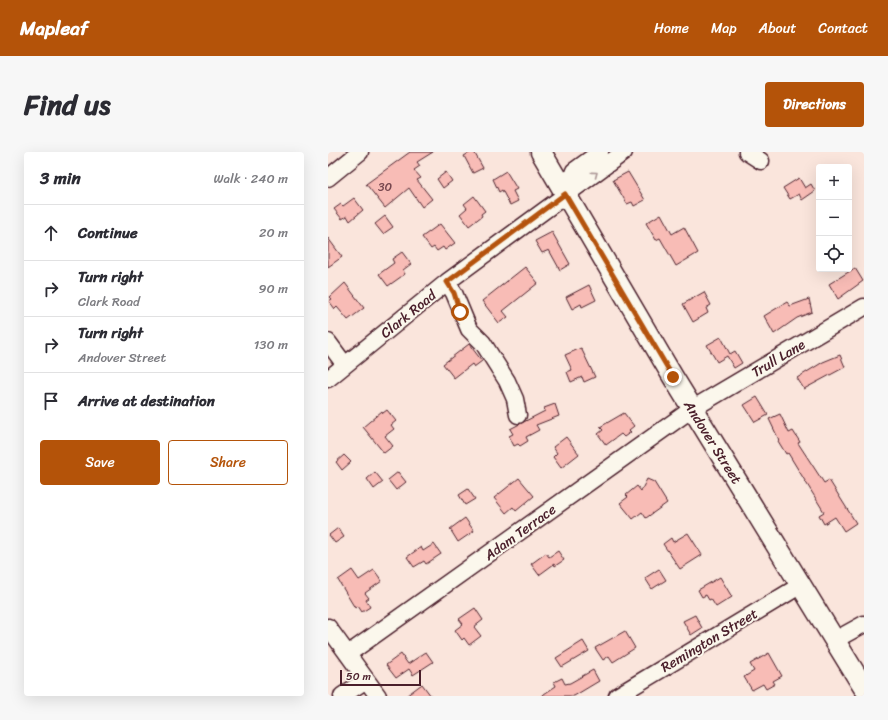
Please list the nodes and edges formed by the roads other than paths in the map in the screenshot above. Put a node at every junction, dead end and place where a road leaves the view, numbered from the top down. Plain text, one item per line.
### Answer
1 (360, 152) edge
2 (540, 152) edge
3 (600, 152) edge
4 (624, 152) edge
5 (747, 152) edge
6 (761, 162) dead end
7 (328, 178) edge
8 (565, 194) junction
9 (447, 282) junction
10 (864, 307) edge
11 (328, 342) edge
12 (345, 365) junction
13 (328, 379) edge
14 (692, 408) junction
15 (518, 415) dead end
16 (801, 585) junction
17 (864, 624) edge
18 (328, 627) edge
19 (835, 640) junction
20 (348, 654) junction
21 (366, 680) junction
22 (864, 688) edge
23 (342, 696) edge
24 (378, 696) edge
25 (617, 696) edge

1 - 7 street
2 - 8 main road, Andover Street
3 - 8 street
8 -> 4 street, Clark Road
5 - 6 street
8 - 9 street, Clark Road
8 - 14 main road, Andover Street
9 - 12 street, Clark Road
9 - 15 street
10 - 14 street, Trull Lane
11 - 12 street
12 - 13 street, Clark Road
14 - 16 main road, Andover Street
14 - 20 street, Adam Terrace
16 - 19 main road, Andover Street
16 - 25 street, Remington Street
17 - 19 street
18 - 20 street
19 - 22 main road, Andover Street
20 - 21 street
21 - 23 street
21 - 24 street

